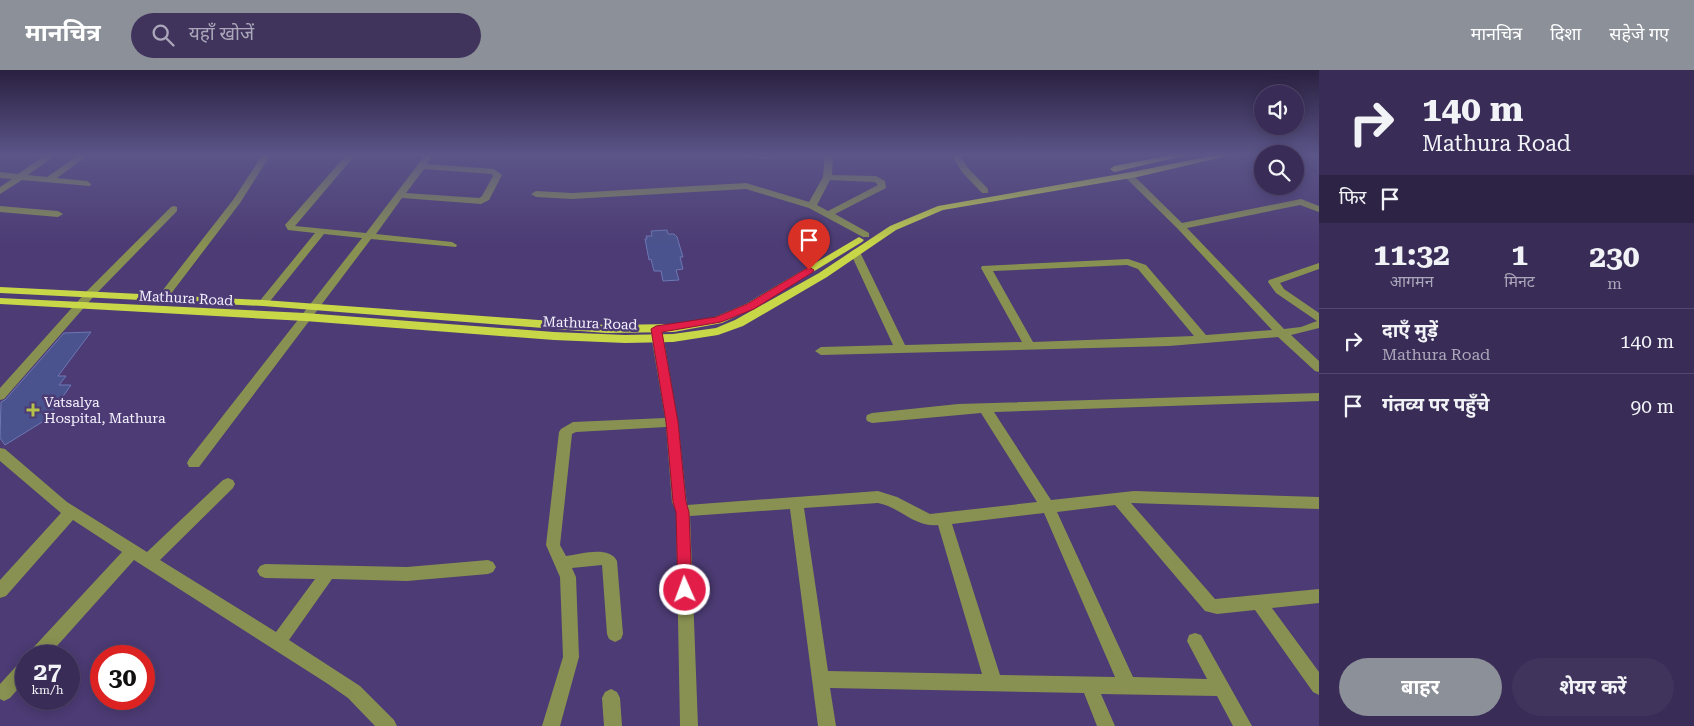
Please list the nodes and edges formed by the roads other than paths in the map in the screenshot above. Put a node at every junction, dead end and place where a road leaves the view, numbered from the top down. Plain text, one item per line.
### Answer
1 (247, 185) edge
2 (325, 185) edge
3 (408, 185) edge
4 (493, 185) edge
5 (823, 185) edge
6 (883, 185) edge
7 (979, 185) edge
8 (1020, 185) edge
9 (1074, 185) edge
10 (1138, 185) edge
11 (985, 191) junction
12 (401, 194) junction
13 (536, 194) dead end
14 (812, 206) junction
15 (0, 209) edge
16 (174, 209) dead end
17 (1319, 209) edge
18 (58, 214) dead end
19 (828, 214) junction
20 (1180, 226) junction
21 (321, 232) junction
22 (866, 235) junction
23 (370, 236) junction
24 (452, 245) dead end
25 (855, 252) junction
26 (1319, 266) edge
27 (0, 290) edge
28 (91, 293) junction
29 (163, 298) junction
30 (0, 302) edge
31 (263, 303) junction
32 (80, 306) junction
33 (313, 306) junction
34 (305, 318) junction
35 (1319, 318) edge
36 (1319, 324) edge
37 (1281, 333) junction
38 (657, 334) junction
39 (1203, 340) junction
40 (1030, 346) junction
41 (901, 350) junction
42 (821, 351) dead end
43 (1319, 368) edge
44 (0, 395) edge
45 (1319, 397) edge
46 (984, 408) junction
47 (872, 418) dead end
48 (672, 422) junction
49 (0, 453) edge
50 (194, 463) dead end
51 (228, 484) dead end
52 (1118, 498) junction
53 (796, 502) junction
54 (1319, 503) edge
55 (1048, 507) junction
56 (71, 512) junction
57 (683, 512) junction
58 (944, 520) junction
59 (133, 550) junction
60 (148, 560) junction
61 (561, 563) junction
62 (488, 567) dead end
63 (264, 571) dead end
64 (328, 573) junction
65 (0, 591) edge
66 (1319, 596) edge
67 (1259, 603) junction
68 (615, 634) dead end
69 (1195, 641) dead end
70 (278, 642) junction
71 (47, 645) edge
72 (821, 679) junction
73 (15, 680) edge
74 (994, 684) junction
75 (1089, 685) junction
76 (1128, 686) junction
77 (1319, 686) edge
78 (1222, 688) junction
79 (4, 692) dead end
80 (612, 698) dead end
81 (388, 726) edge
82 (551, 726) edge
83 (613, 726) edge
84 (689, 726) edge
85 (827, 726) edge
86 (1106, 726) edge
87 (1243, 726) edge

1 - 29 street
2 - 21 street
3 - 12 street
4 - 12 street
5 - 14 street
6 - 19 street
7 - 11 street
8 - 11 main road, Mathura Road
9 - 25 main road, Mathura Road
10 - 20 street
11 - 22 main road, Mathura Road
12 - 23 street
13 - 14 street
14 - 19 street
15 - 18 street
16 - 28 street
17 - 20 street
19 - 22 street
20 - 37 street
21 - 23 street
21 - 31 street
22 - 38 main road, Mathura Road
23 - 24 street
23 - 33 street
25 - 38 main road, Mathura Road
25 - 41 street
26 - 35 street
27 - 28 main road, Mathura Road
28 - 29 main road, Mathura Road
28 - 32 street
29 - 31 main road, Mathura Road
30 - 32 main road, Mathura Road
31 - 33 main road, Mathura Road
32 - 34 main road, Mathura Road
32 - 44 street
33 - 34 street
33 - 38 main road, Mathura Road
34 - 38 main road, Mathura Road
34 - 50 street
36 - 37 street
37 - 39 street
37 - 43 street
38 - 48 street
39 - 40 street
39 - 40 street
40 - 41 street
41 - 42 street
45 - 46 street
46 - 47 street
46 - 55 street
48 - 57 street
48 - 61 street
49 - 56 street
51 - 60 street
52 - 54 street
52 - 55 street
52 - 67 street
53 - 57 street
53 - 58 street
53 - 72 street
55 - 58 street
55 - 76 street
56 - 59 street
56 - 65 street
57 - 84 street
58 - 74 street
59 - 60 street
59 - 71 street
60 - 70 street
61 - 68 street
61 - 82 street
62 - 64 street
63 - 64 street
64 - 70 street
66 - 67 street
67 - 77 street
69 - 78 street
70 - 81 street
72 - 74 street
72 - 85 street
73 - 79 street
74 - 75 street
75 - 76 street
75 - 86 street
76 - 78 street
78 - 87 street
80 - 83 street

